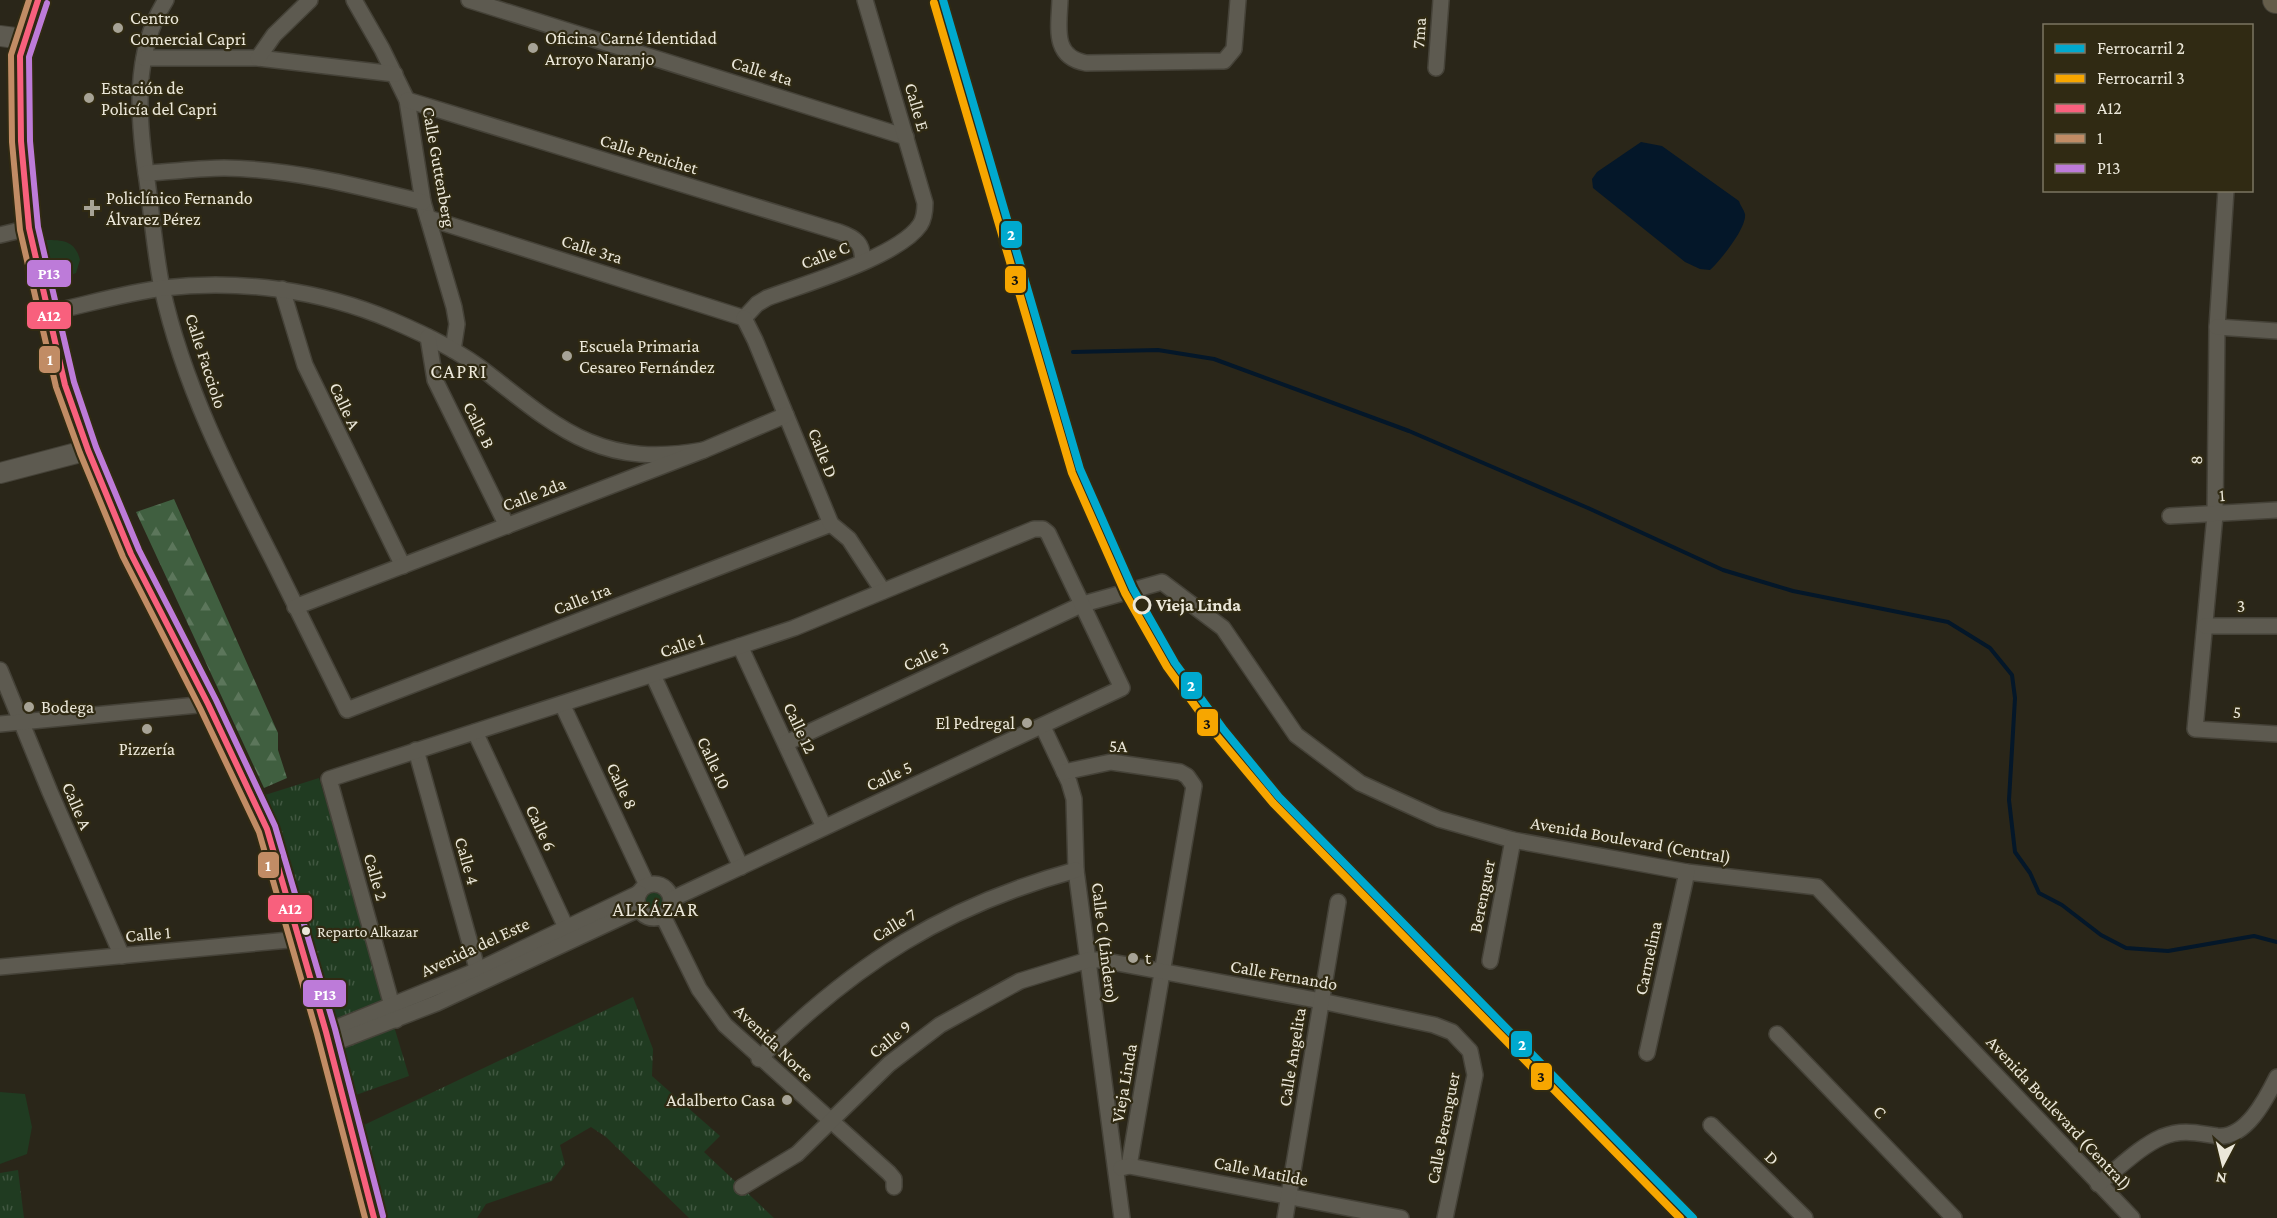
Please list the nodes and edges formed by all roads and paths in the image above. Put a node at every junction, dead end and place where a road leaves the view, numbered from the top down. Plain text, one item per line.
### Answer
1 (38, 0) edge
2 (166, 0) edge
3 (310, 0) edge
4 (354, 0) edge
5 (469, 0) edge
6 (1060, 0) edge
7 (1238, 0) edge
8 (1441, 0) edge
9 (863, 1) edge
10 (0, 36) edge
11 (23, 39) junction
12 (144, 58) junction
13 (258, 58) junction
14 (1436, 68) dead end
15 (395, 74) junction
16 (407, 100) junction
17 (906, 137) junction
18 (146, 173) junction
19 (2226, 192) edge
20 (423, 202) junction
21 (428, 218) junction
22 (920, 225) joint
23 (29, 228) junction
24 (0, 235) edge
25 (862, 262) junction
26 (162, 288) junction
27 (282, 289) junction
28 (47, 313) junction
29 (744, 318) junction
30 (2217, 327) junction
31 (2277, 331) edge
32 (428, 338) junction
33 (453, 350) junction
34 (786, 415) junction
35 (88, 450) junction
36 (704, 450) junction
37 (0, 473) edge
38 (2277, 510) edge
39 (2215, 515) junction
40 (2170, 516) dead end
41 (831, 524) junction
42 (507, 526) junction
43 (403, 566) junction
44 (883, 591) junction
45 (1083, 604) junction
46 (295, 607) junction
47 (2205, 626) junction
48 (2277, 626) edge
49 (740, 646) junction
50 (0, 670) edge
51 (652, 675) junction
52 (208, 704) junction
53 (562, 704) junction
54 (346, 710) joint
55 (22, 722) junction
56 (0, 724) edge
57 (1043, 727) junction
58 (2195, 729) joint
59 (475, 732) junction
60 (2277, 734) edge
61 (786, 743) junction
62 (416, 750) junction
63 (1172, 770) joint
64 (1064, 772) junction
65 (328, 780) joint
66 (824, 827) junction
67 (1513, 840) junction
68 (741, 867) junction
69 (1076, 870) junction
70 (1687, 872) junction
71 (643, 889) junction
72 (672, 899) junction
73 (1338, 902) dead end
74 (639, 909) junction
75 (663, 916) junction
76 (568, 934) junction
77 (300, 939) junction
78 (122, 956) junction
79 (1088, 960) junction
80 (1490, 961) dead end
81 (0, 967) edge
82 (1163, 973) junction
83 (479, 976) junction
84 (1321, 1001) junction
85 (395, 1012) junction
86 (1777, 1034) dead end
87 (328, 1038) junction
88 (1467, 1046) joint
89 (1647, 1053) dead end
90 (759, 1059) junction
91 (2277, 1077) edge
92 (830, 1121) junction
93 (1711, 1125) dead end
94 (1122, 1168) junction
95 (891, 1180) dead end
96 (2098, 1184) junction
97 (742, 1187) dead end
98 (1288, 1196) junction
99 (374, 1218) edge
100 (1122, 1218) edge
101 (1285, 1218) edge
102 (1401, 1218) edge
103 (1445, 1218) edge
104 (1805, 1218) edge
105 (1954, 1218) edge
106 (2132, 1218) edge

1 - 11 main road
2 - 12 street, Calle Facciolo
3 - 13 street
4 - 15 street, Calle Guttenberg
5 - 17 street, Calle 4ta
6 - 7 street
8 - 14 street, 7ma
9 - 17 street, Calle E
10 - 11 street
11 - 23 main road
12 - 13 street
12 - 18 street, Calle Facciolo
13 - 15 street
15 - 16 street, Calle Guttenberg
16 - 20 street, Calle Guttenberg
16 - 25 street, Calle Penichet
17 - 22 street, Calle E
18 - 20 street
18 - 26 street, Calle Facciolo
19 - 30 street, 8
20 - 21 street, Calle Guttenberg
21 - 29 street, Calle 3ra
21 - 33 street, Calle Guttenberg
22 - 25 street, Calle C
23 - 24 street
23 - 28 main road
25 - 29 street, Calle C
26 - 27 street
26 - 28 street
26 - 46 street, Calle Facciolo
27 - 32 street
27 - 43 street, Calle A
28 - 35 main road
29 - 34 street, Calle D
30 - 31 street
30 - 39 street, 8
32 - 33 street
32 - 42 street, Calle B
33 - 36 street
34 - 36 street, Calle 2da
34 - 41 street, Calle D
35 - 37 street
35 - 52 main road
36 - 42 street, Calle 2da
38 - 39 street, 1
39 - 40 street, 1
39 - 47 street, 8
41 - 44 street, Calle D
41 - 54 street, Calle 1ra
42 - 43 street, Calle 2da
43 - 46 street, Calle 2da
44 - 45 street, Calle 1
44 - 49 street, Calle 1
45 - 57 street, Calle 5
45 - 61 street, Calle 3
45 - 67 street, Avenida Boulevard (Central)
46 - 54 street, Calle Facciolo
47 - 48 street, 3
47 - 58 street, 8
49 - 51 street, Calle 1
49 - 61 street, Calle 12
50 - 55 street, Calle A
51 - 53 street, Calle 1
51 - 68 street, Calle 10
52 - 55 street
52 - 77 main road
53 - 59 street, Calle 1
53 - 71 street, Calle 8
55 - 56 street
55 - 78 street, Calle A
57 - 64 street, Calle C (Lindero)
57 - 66 street, Calle 5
58 - 60 street, 5
59 - 62 street, Calle 1
59 - 76 street, Calle 6
61 - 66 street, Calle 12
62 - 65 street, Calle 1
62 - 83 street, Calle 4
63 - 64 street, 5A
63 - 82 street, Vieja Linda
64 - 69 street, Calle C (Lindero)
65 - 85 street, Calle 2
66 - 68 street, Calle 5
67 - 70 street, Avenida Boulevard (Central)
67 - 80 street, Berenguer
68 - 72 street, Calle 5
69 - 79 street, Calle C (Lindero)
69 - 90 street, Calle 7
70 - 89 street, Carmelina
70 - 96 street, Avenida Boulevard (Central)
71 - 72 street
71 - 74 street
71 - 76 street, Avenida del Este
72 - 75 street
73 - 84 street, Calle Angelita
74 - 75 street
74 - 76 street, Avenida del Este
75 - 90 street, Avenida Norte
76 - 83 street, Avenida del Este
77 - 78 street, Calle 1
77 - 87 main road
78 - 81 street, Calle 1
79 - 82 street, Calle Fernando
79 - 92 street, Calle 9
79 - 94 street, Calle C (Lindero)
82 - 84 street, Calle Fernando
82 - 94 street, Vieja Linda
83 - 85 street, Avenida del Este
84 - 88 street, Calle Fernando
84 - 98 street, Calle Angelita
85 - 87 street, Avenida del Este
86 - 105 street, C
87 - 99 main road
88 - 103 street, Calle Berenguer
90 - 92 street, Avenida Norte
91 - 96 street
92 - 95 street, Avenida Norte
92 - 97 street, Calle 9
93 - 104 street, D
94 - 98 street, Calle Matilde
94 - 100 street, Calle C (Lindero)
96 - 106 street, Avenida Boulevard (Central)
98 - 101 street, Calle Angelita
98 - 102 street, Calle Matilde

